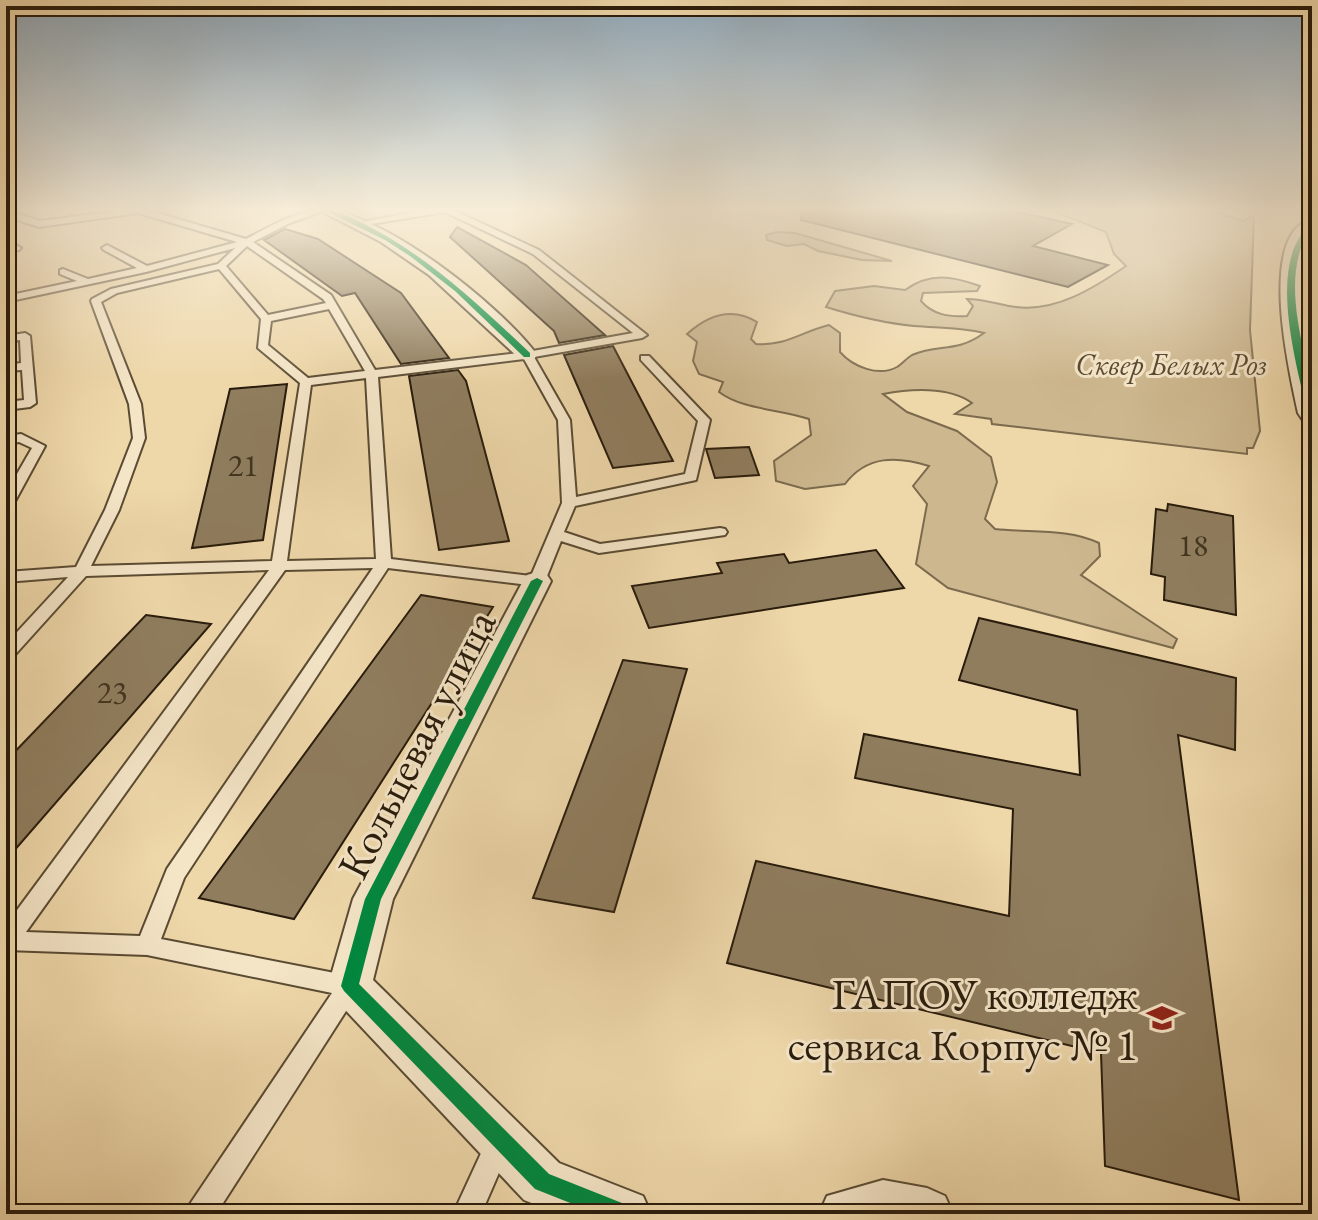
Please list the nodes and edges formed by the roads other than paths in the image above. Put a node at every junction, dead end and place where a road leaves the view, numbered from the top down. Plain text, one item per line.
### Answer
1 (142, 267) edge
2 (154, 267) edge
3 (217, 267) edge
4 (222, 267) edge
5 (281, 267) edge
6 (435, 267) edge
7 (555, 267) edge
8 (1292, 267) edge
9 (146, 269) junction
10 (63, 272) dead end
11 (89, 282) junction
12 (6, 299) edge
13 (333, 305) junction
14 (266, 319) junction
15 (6, 339) edge
16 (527, 355) junction
17 (645, 358) dead end
18 (25, 366) junction
19 (6, 368) edge
20 (372, 374) junction
21 (306, 382) junction
22 (6, 406) edge
23 (1312, 413) edge
24 (6, 440) edge
25 (569, 503) junction
26 (6, 505) edge
27 (720, 532) dead end
28 (556, 534) junction
29 (384, 563) junction
30 (279, 567) junction
31 (81, 572) junction
32 (6, 577) edge
33 (537, 581) junction
34 (6, 654) edge
35 (7, 940) edge
36 (147, 946) junction
37 (350, 986) junction
38 (501, 1140) junction
39 (200, 1214) edge
40 (467, 1214) edge
41 (625, 1214) edge
42 (845, 1214) edge
43 (927, 1214) edge

1 - 9 lane
2 - 9 lane
3 - 31 lane
4 - 14 lane
5 - 13 lane
6 - 16 street, Кольцевая улица
7 - 16 lane
8 - 23 street
9 - 11 lane
10 - 11 lane
11 - 12 lane
13 - 14 lane
13 - 20 lane
14 - 21 lane
15 - 18 lane
16 - 20 lane
16 - 25 lane, Кольцевая улица
17 - 25 lane
18 - 19 lane
18 - 22 lane
20 - 21 lane
20 - 29 lane
21 - 30 lane
24 - 26 lane
25 - 28 lane, Кольцевая улица
27 - 28 lane
28 - 33 lane, Кольцевая улица
29 - 30 lane
29 - 33 lane
29 - 36 lane
30 - 31 lane
30 - 35 lane
31 - 32 lane
31 - 34 lane
33 - 37 street, Кольцевая улица
35 - 36 lane
36 - 37 lane
37 - 38 street
37 - 39 lane
38 - 40 lane
38 - 41 street
42 - 43 street

